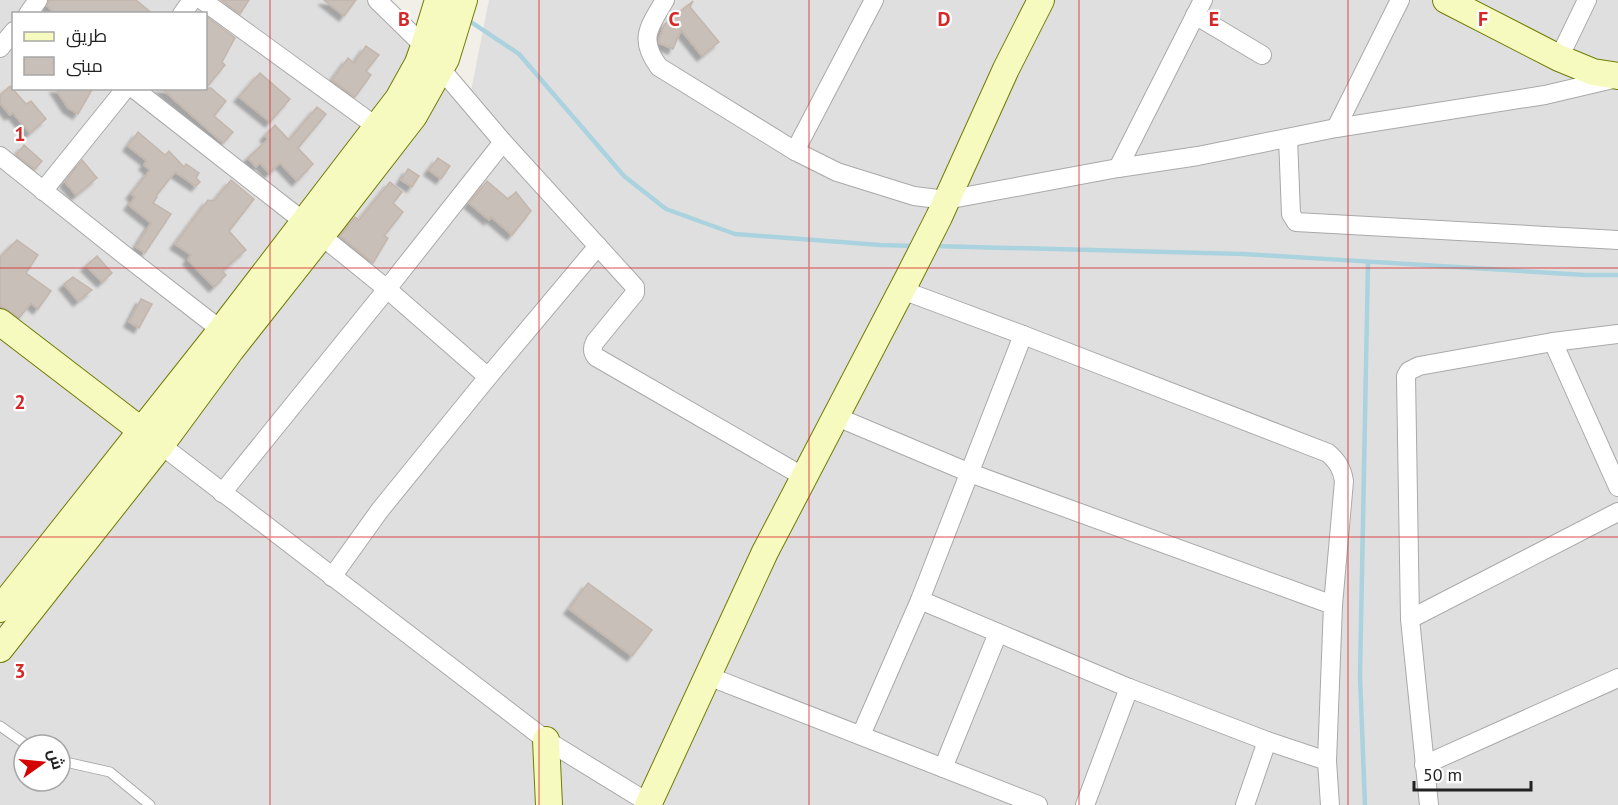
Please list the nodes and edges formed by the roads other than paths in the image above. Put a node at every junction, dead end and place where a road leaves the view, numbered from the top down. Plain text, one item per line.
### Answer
1 (202, 0) edge
2 (377, 0) edge
3 (464, 0) edge
4 (664, 0) edge
5 (874, 0) edge
6 (1041, 0) edge
7 (1400, 0) edge
8 (1446, 0) edge
9 (1587, 0) edge
10 (436, 6) edge
11 (1199, 8) edge
12 (12, 33) edge
13 (424, 46) junction
14 (0, 48) edge
15 (1262, 56) dead end
16 (1559, 58) junction
17 (441, 69) junction
18 (1618, 77) edge
19 (124, 90) edge
20 (136, 90) edge
21 (377, 127) junction
22 (1336, 128) junction
23 (1288, 138) junction
24 (503, 142) junction
25 (795, 151) junction
26 (0, 156) edge
27 (1118, 168) junction
28 (43, 191) junction
29 (942, 208) junction
30 (312, 229) junction
31 (1618, 240) edge
32 (598, 246) junction
33 (905, 284) junction
34 (387, 289) junction
35 (0, 322) edge
36 (221, 330) junction
37 (1618, 334) edge
38 (1023, 335) junction
39 (1553, 342) junction
40 (488, 376) junction
41 (837, 417) junction
42 (151, 438) junction
43 (970, 473) junction
44 (804, 477) junction
45 (1618, 487) edge
46 (222, 493) junction
47 (1618, 512) edge
48 (332, 577) junction
49 (920, 600) junction
50 (1333, 605) junction
51 (0, 609) edge
52 (1410, 619) junction
53 (999, 633) junction
54 (0, 649) edge
55 (708, 676) junction
56 (1618, 678) edge
57 (1129, 688) junction
58 (861, 735) junction
59 (546, 740) junction
60 (1267, 741) junction
61 (1327, 760) junction
62 (72, 763) edge
63 (1424, 765) junction
64 (943, 768) junction
65 (150, 805) edge
66 (549, 805) edge
67 (650, 805) edge
68 (1038, 805) edge
69 (1085, 805) edge
70 (1245, 805) edge
71 (1330, 805) edge
72 (1429, 805) edge

1 - 21 street
2 - 13 street
3 - 17 main road
4 - 25 street
5 - 25 street
6 - 29 main road
7 - 22 street
8 - 16 main road
9 - 16 street
10 - 13 main road
11 - 15 street
11 - 27 street
12 - 14 street
13 - 21 main road
16 - 18 main road
17 - 24 street
17 - 30 main road
18 - 22 street
19 - 28 street
20 - 30 street
21 - 30 main road
22 - 23 street
23 - 27 street
23 - 31 street
24 - 32 street
24 - 34 street
25 - 29 street
26 - 28 street
27 - 29 street
28 - 36 street
29 - 33 main road
30 - 34 street
30 - 36 main road
30 - 42 main road
32 - 40 street
32 - 44 street
33 - 38 street
33 - 41 main road
34 - 40 street
34 - 46 street
35 - 42 main road
36 - 42 main road
37 - 39 street
38 - 43 street
38 - 50 street
39 - 45 street
39 - 52 street
40 - 48 street
41 - 43 street
41 - 44 main road
42 - 46 street
42 - 51 main road
42 - 54 main road
43 - 49 street
43 - 50 street
44 - 55 main road
46 - 48 street
47 - 52 street
48 - 59 street
49 - 53 street
49 - 58 street
50 - 61 street
52 - 63 street
53 - 57 street
53 - 64 street
55 - 58 street
55 - 67 main road
56 - 63 street
57 - 60 street
57 - 69 street
58 - 64 street
59 - 66 main road
59 - 67 street
60 - 61 street
60 - 70 street
61 - 71 street
62 - 65 lane
63 - 72 street
64 - 68 street

